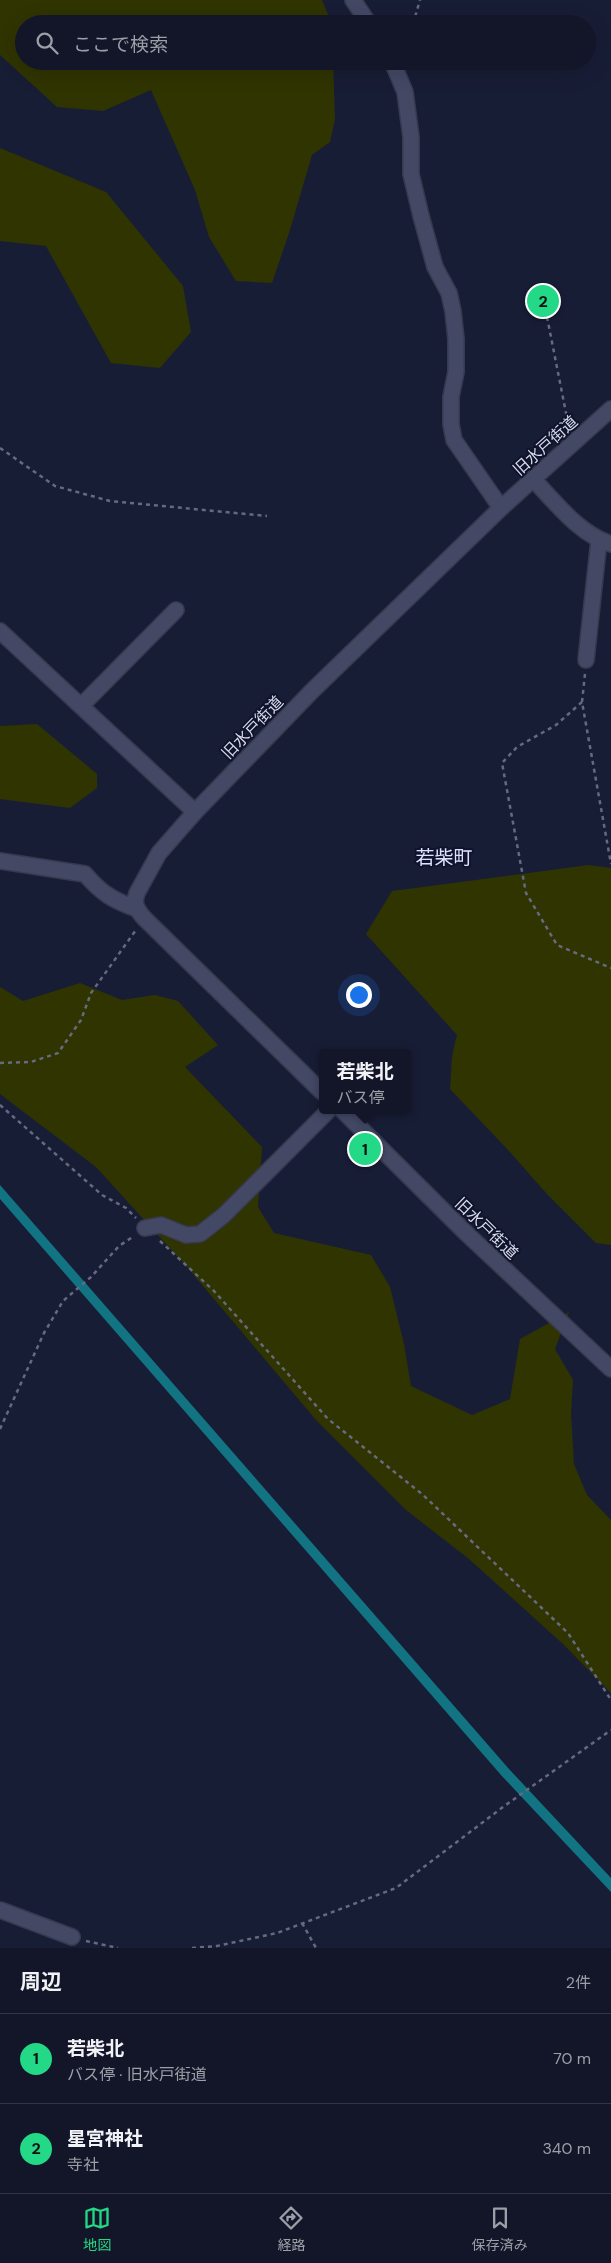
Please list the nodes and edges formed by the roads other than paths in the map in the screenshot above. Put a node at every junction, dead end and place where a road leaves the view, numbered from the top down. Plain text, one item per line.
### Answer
1 (353, 0) edge
2 (363, 15) edge
3 (395, 70) edge
4 (611, 409) edge
5 (533, 480) junction
6 (501, 508) junction
7 (605, 542) edge
8 (176, 610) dead end
9 (0, 631) edge
10 (586, 660) road end
11 (81, 706) junction
12 (194, 812) junction
13 (0, 861) edge
14 (140, 914) junction
15 (319, 1089) edge
16 (326, 1114) edge
17 (346, 1114) edge
18 (146, 1228) road end
19 (611, 1369) edge
20 (0, 1910) edge
21 (72, 1937) road end

1 - 2 street
3 - 6 street
4 - 5 street, 旧水戸街道
5 - 6 street, 旧水戸街道
5 - 7 street
6 - 12 street, 旧水戸街道
7 - 10 street
8 - 11 street
9 - 11 street
11 - 12 street
12 - 14 street, 旧水戸街道
13 - 14 street
14 - 15 street
16 - 18 street
17 - 19 street, 旧水戸街道
20 - 21 street

